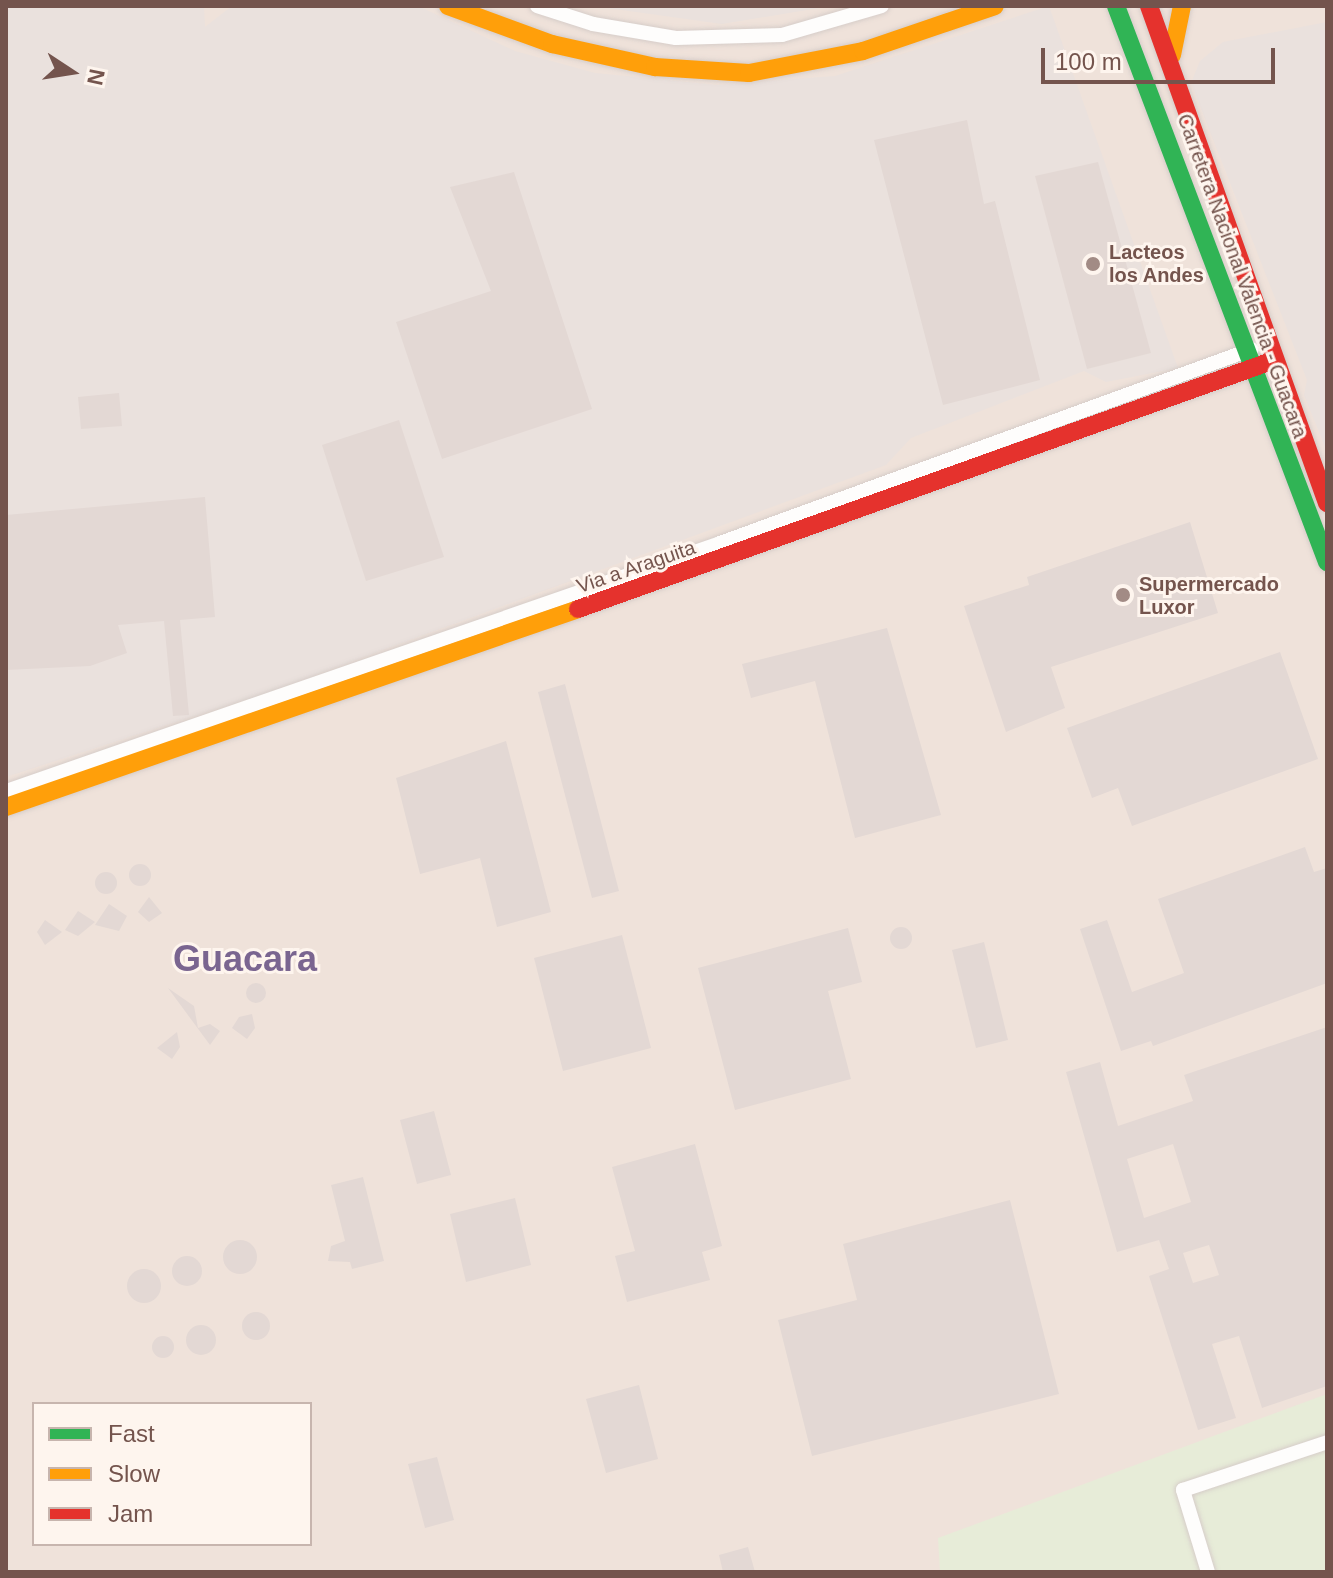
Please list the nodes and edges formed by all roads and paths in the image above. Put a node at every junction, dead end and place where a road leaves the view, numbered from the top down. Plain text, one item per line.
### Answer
1 (448, 6) edge
2 (537, 6) edge
3 (882, 6) edge
4 (995, 6) edge
5 (1116, 6) edge
6 (1149, 6) edge
7 (1182, 6) edge
8 (1172, 60) junction
9 (1274, 350) junction
10 (1247, 360) junction
11 (1327, 503) edge
12 (1327, 562) edge
13 (6, 791) edge
14 (6, 807) edge
15 (1327, 1442) edge
16 (1208, 1572) edge

1 - 4 street
2 - 3 street
5 - 10 street, Carretera Nacional Valencia - Guacara
6 - 8 street, Carretera Nacional Valencia - Guacara
7 - 8 street
8 - 9 street, Carretera Nacional Valencia - Guacara
9 - 10 street, Via a Araguita
9 - 11 street, Carretera Nacional Valencia - Guacara
10 - 12 street, Carretera Nacional Valencia - Guacara
10 - 13 street, Via a Araguita
10 - 14 street, Via a Araguita
15 - 16 street

